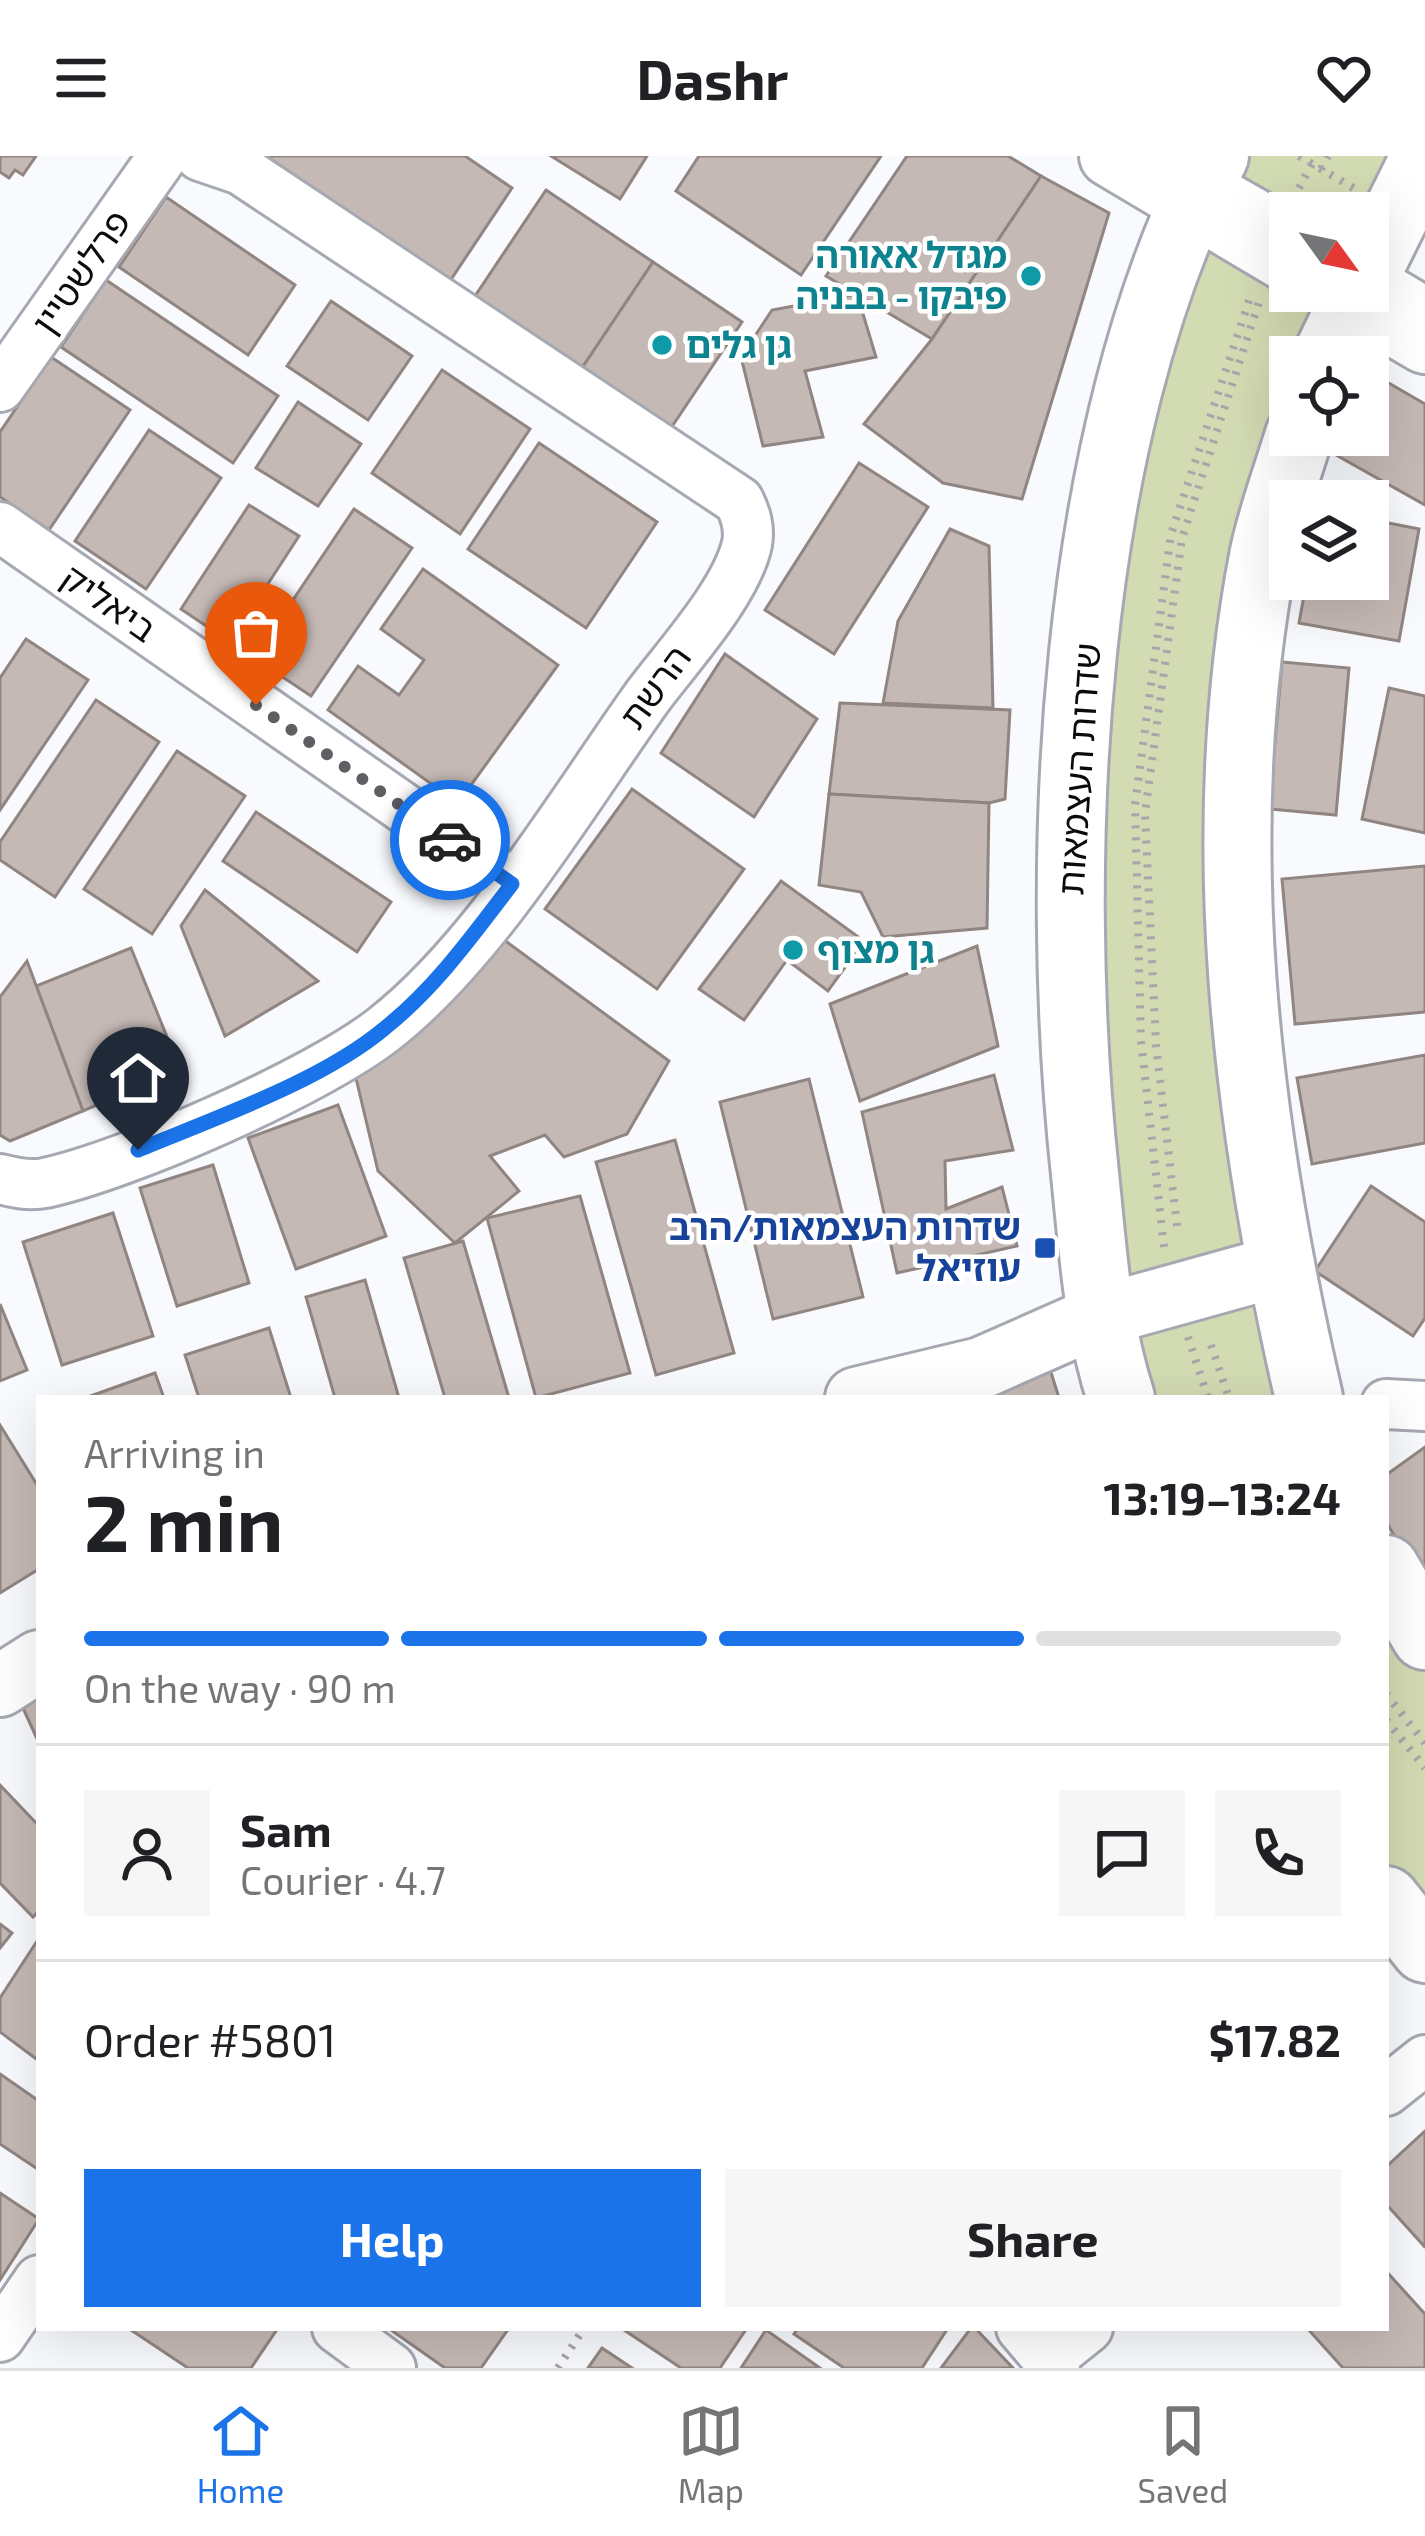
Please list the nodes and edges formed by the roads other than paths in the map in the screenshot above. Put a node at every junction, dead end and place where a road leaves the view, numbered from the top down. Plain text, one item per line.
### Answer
1 (163, 156) edge
2 (200, 156) edge
3 (1110, 156) edge
4 (1425, 156) edge
5 (1198, 172) edge
6 (1389, 235) edge
7 (1269, 239) edge
8 (1387, 312) edge
9 (1425, 343) edge
10 (0, 387) edge
11 (1293, 456) edge
12 (0, 527) edge
13 (512, 884) junction
14 (0, 1179) edge
15 (1282, 1265) junction
16 (1099, 1316) junction
17 (822, 1395) edge
18 (868, 1395) edge
19 (1119, 1395) edge
20 (1309, 1395) edge
21 (1389, 1404) edge
22 (1425, 1406) edge
23 (1389, 1574) edge
24 (1425, 1636) edge
25 (36, 1663) edge
26 (0, 1686) edge
27 (1389, 1904) edge
28 (1425, 1949) edge
29 (1425, 2060) edge
30 (1389, 2089) edge
31 (36, 2284) edge
32 (341, 2331) edge
33 (1082, 2331) edge
34 (0, 2337) edge
35 (1041, 2352) edge
36 (391, 2368) edge

1 - 10 street, פרלשטיין
2 - 13 street, הרשת
3 - 5 street
4 - 6 main road
5 - 7 street
5 - 16 main road, שדרות העצמאות
8 - 9 street
11 - 15 main road
12 - 13 street, ביאליק
13 - 14 street, הרשת
15 - 16 street
15 - 20 main road
16 - 17 street
16 - 18 street
16 - 19 main road, שדרות העצמאות
21 - 22 street
23 - 24 main road
25 - 26 street
27 - 28 main road
29 - 30 street
31 - 34 street
32 - 36 street
33 - 35 street

